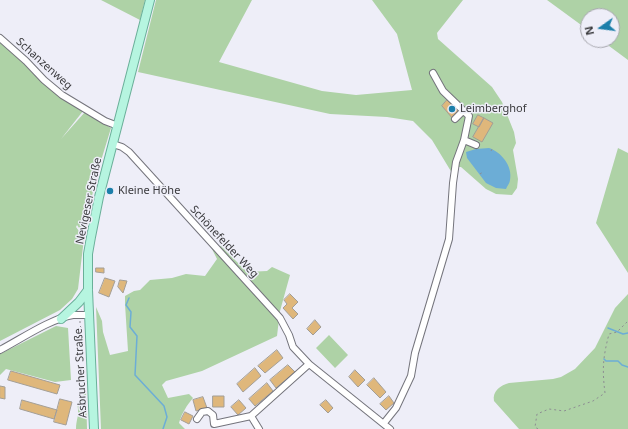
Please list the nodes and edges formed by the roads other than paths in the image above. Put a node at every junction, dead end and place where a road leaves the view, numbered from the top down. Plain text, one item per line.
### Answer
1 (150, 0) edge
2 (0, 38) edge
3 (433, 73) dead end
4 (463, 111) junction
5 (118, 126) junction
6 (466, 127) junction
7 (464, 140) junction
8 (113, 144) junction
9 (476, 145) dead end
10 (88, 290) junction
11 (89, 315) junction
12 (61, 318) junction
13 (0, 350) edge
14 (309, 364) junction
15 (252, 416) junction
16 (197, 419) dead end
17 (384, 423) junction
18 (94, 429) edge
19 (259, 429) edge
20 (390, 429) edge

1 - 5 main road, Nevigeser Straße
2 - 5 street, Schanzenweg
3 - 4 street
4 - 6 street
4 - 6 street
5 - 8 main road, Nevigeser Straße
6 - 7 street
7 - 9 street
7 - 17 street
8 - 10 main road, Nevigeser Straße
8 - 14 street, Schönefelder Weg
10 - 11 main road, Nevigeser Straße
10 - 12 main road
11 - 12 street
11 - 18 main road, Asbrucher Straße
12 - 13 street
14 - 15 street
14 - 17 street, Schönefelder Weg
15 - 16 street
15 - 19 street
17 - 20 street, Schönefelder Weg

